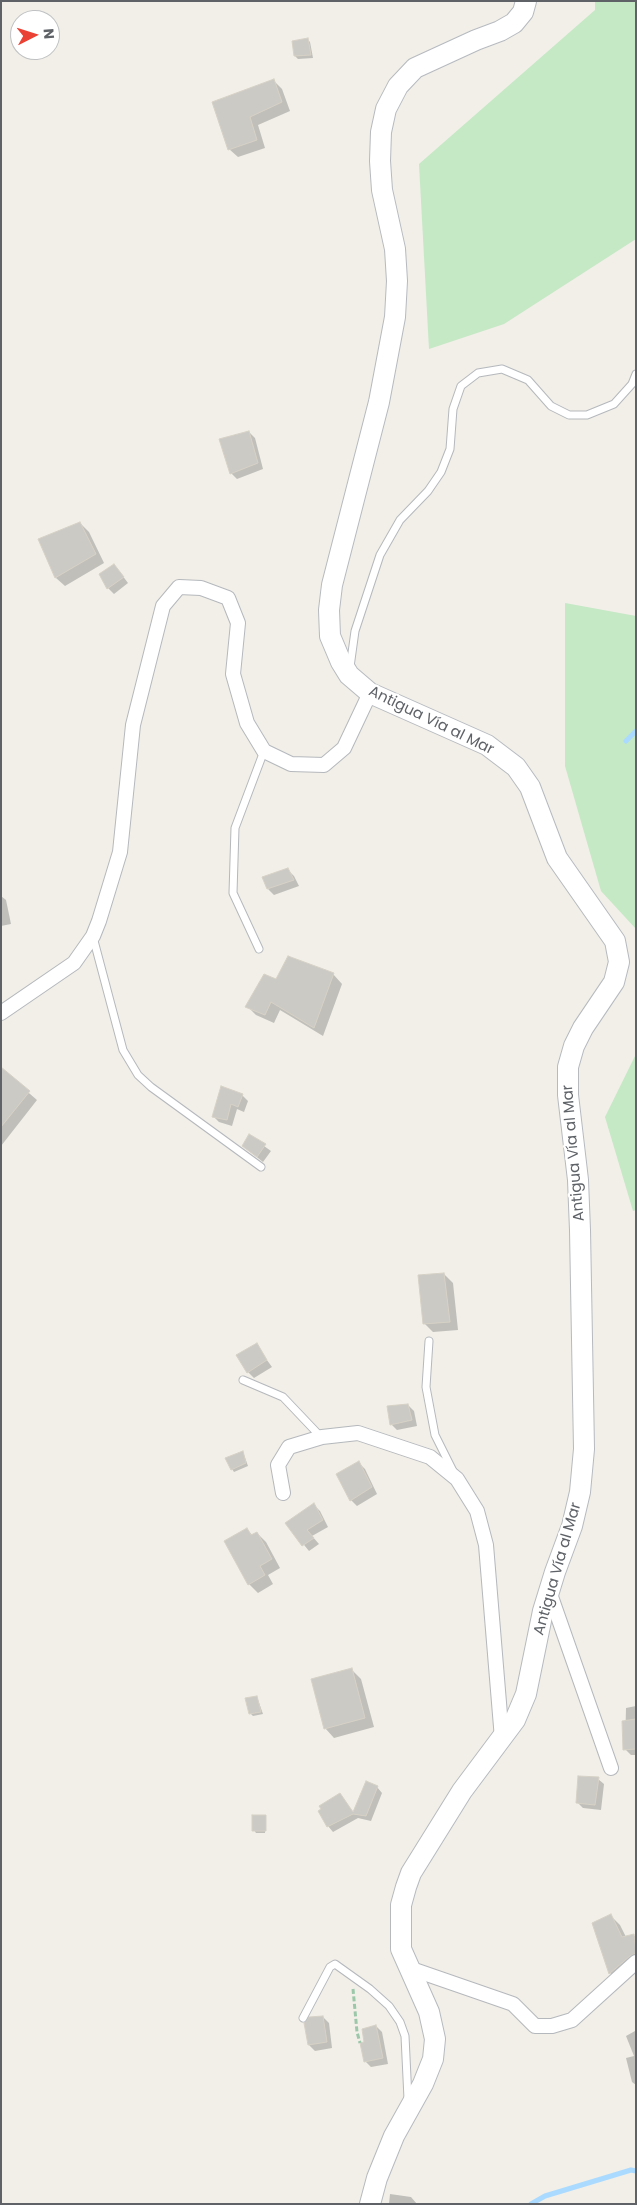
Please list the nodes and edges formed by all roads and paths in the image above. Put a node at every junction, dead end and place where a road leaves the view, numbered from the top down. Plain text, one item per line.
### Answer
1 (526, 1) edge
2 (636, 374) edge
3 (632, 384) junction
4 (636, 391) edge
5 (349, 675) junction
6 (370, 693) junction
7 (264, 751) junction
8 (93, 936) junction
9 (259, 949) dead end
10 (1, 1014) edge
11 (261, 1167) dead end
12 (429, 1341) dead end
13 (243, 1380) dead end
14 (322, 1437) junction
15 (457, 1479) junction
16 (283, 1493) dead end
17 (549, 1591) junction
18 (502, 1740) junction
19 (611, 1768) dead end
20 (636, 1962) edge
21 (409, 1968) junction
22 (352, 1976) junction
23 (303, 2018) dead end
24 (360, 2043) dead end
25 (409, 2110) junction
26 (370, 2204) edge

1 - 5 main road, Antigua Vía al Mar
2 - 3 lane
3 - 4 lane
3 - 5 lane
5 - 6 main road, Antigua Vía al Mar
6 - 7 street
6 - 17 main road, Antigua Vía al Mar
7 - 8 street
7 - 9 lane
8 - 10 street
8 - 11 lane
12 - 15 lane
13 - 14 lane
14 - 15 street
14 - 16 street
15 - 18 street
17 - 18 main road, Antigua Vía al Mar
17 - 19 street
18 - 21 main road, Antigua Vía al Mar
20 - 21 street
21 - 25 main road, Antigua Vía al Mar
22 - 23 lane
22 - 24 path
22 - 25 lane
25 - 26 main road, Antigua Vía al Mar

